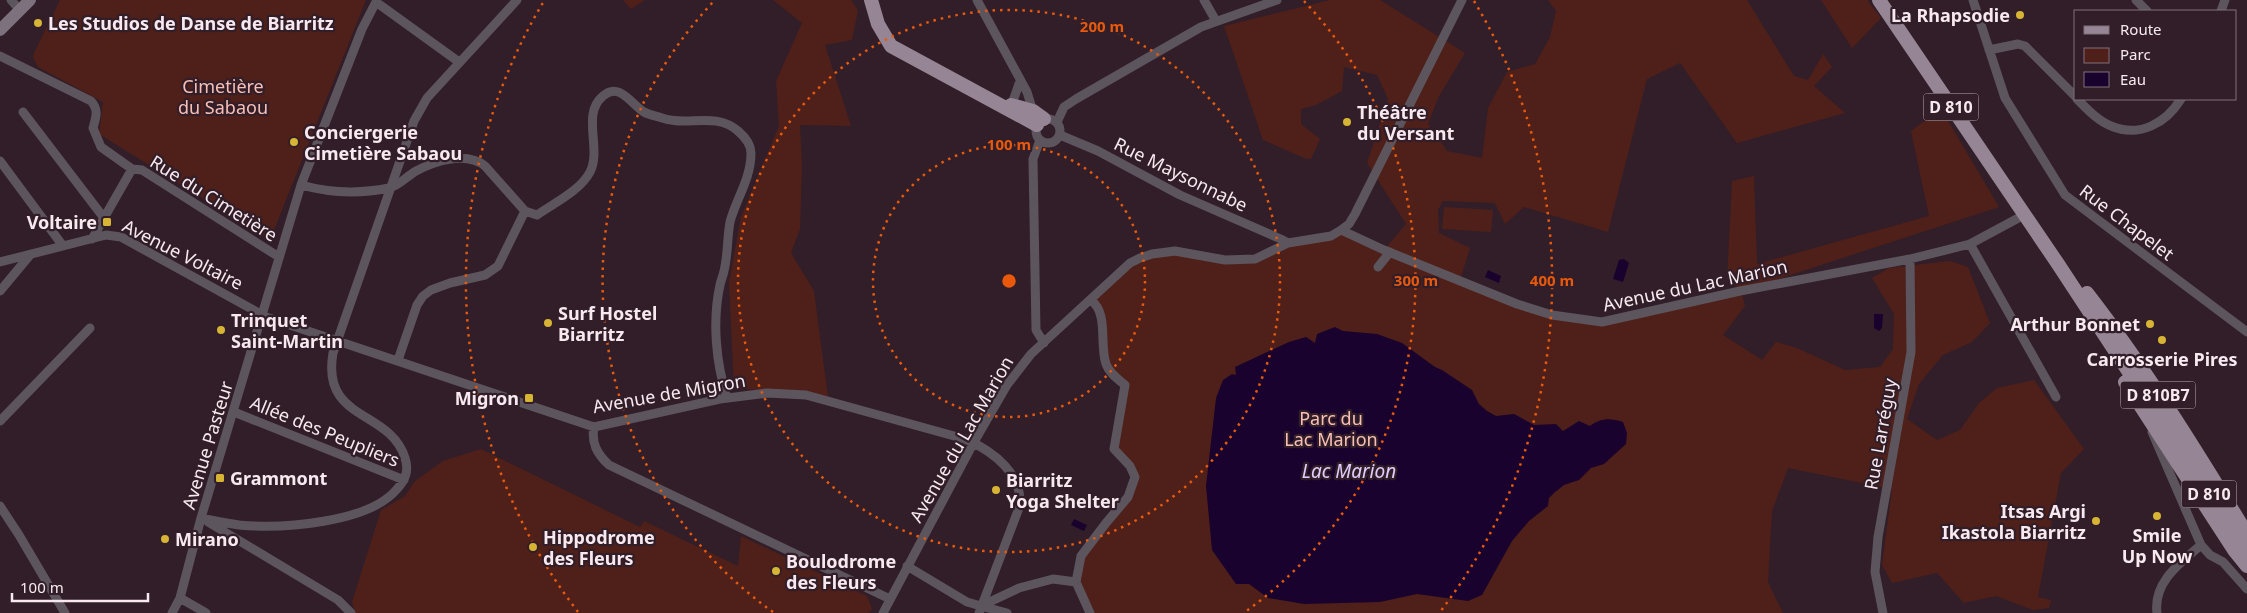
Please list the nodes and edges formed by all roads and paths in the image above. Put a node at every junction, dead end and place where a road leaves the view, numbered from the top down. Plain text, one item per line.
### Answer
1 (30, 0) edge
2 (517, 0) edge
3 (977, 0) edge
4 (1204, 0) edge
5 (1277, 0) edge
6 (1462, 0) edge
7 (1879, 0) edge
8 (1974, 0) edge
9 (2136, 0) edge
10 (376, 1) edge
11 (874, 3) edge
12 (15, 5) edge
13 (2146, 10) edge
14 (1216, 21) junction
15 (0, 30) edge
16 (1989, 50) junction
17 (0, 56) edge
18 (459, 62) junction
19 (1020, 81) junction
20 (2074, 95) edge
21 (2079, 100) edge
22 (2180, 100) edge
23 (1015, 110) junction
24 (23, 112) dead end
25 (1043, 119) junction
26 (1060, 135) junction
27 (1040, 140) junction
28 (0, 161) edge
29 (132, 168) junction
30 (301, 185) junction
31 (392, 187) junction
32 (525, 211) junction
33 (2024, 215) junction
34 (104, 218) junction
35 (1341, 230) junction
36 (92, 239) junction
37 (1288, 243) junction
38 (1970, 244) junction
39 (63, 246) junction
40 (1390, 252) junction
41 (30, 255) junction
42 (279, 257) junction
43 (1910, 259) junction
44 (0, 262) edge
45 (2058, 264) junction
46 (1378, 267) dead end
47 (0, 291) edge
48 (1091, 300) junction
49 (262, 315) junction
50 (90, 328) dead end
51 (2247, 332) edge
52 (336, 340) junction
53 (1044, 343) junction
54 (398, 360) junction
55 (2056, 397) dead end
56 (728, 398) junction
57 (2140, 406) junction
58 (234, 412) junction
59 (0, 421) edge
60 (594, 427) junction
61 (974, 442) junction
62 (404, 480) junction
63 (0, 506) edge
64 (201, 518) junction
65 (2247, 534) edge
66 (2201, 545) junction
67 (2247, 552) edge
68 (906, 566) junction
69 (2247, 566) edge
70 (1076, 582) junction
71 (2247, 589) edge
72 (180, 598) junction
73 (890, 599) junction
74 (980, 610) edge
75 (65, 613) edge
76 (172, 613) edge
77 (206, 613) edge
78 (351, 613) edge
79 (883, 613) edge
80 (1007, 613) edge
81 (1090, 613) edge
82 (1883, 613) edge
83 (2157, 613) edge

1 - 12 main road
2 - 18 street
3 - 19 street
4 - 14 street
5 - 14 street
6 - 35 street
7 - 33 main road, D 810
8 - 16 street, Rue Chapelet
9 - 13 street
10 - 18 street
10 - 30 street, Avenue Pasteur
11 - 23 main road
12 - 15 main road
14 - 25 street
16 - 20 street
16 - 51 street, Rue Chapelet
17 - 29 street, Rue du Cimetière
18 - 31 street
19 - 23 street
19 - 25 street
21 - 22 street
23 - 25 main road
24 - 34 street
25 - 26 street
25 - 27 street
26 - 27 street
26 - 37 street, Rue Maysonnabe
27 - 53 street
28 - 39 street
29 - 34 street
29 - 42 street, Rue du Cimetière
30 - 31 street
30 - 42 street, Avenue Pasteur
31 - 32 street
31 - 52 street
32 - 54 street
32 - 56 street
33 - 38 street, Avenue du Lac Marion
33 - 45 main road, D 810
34 - 36 street
35 - 37 street, Avenue du Lac Marion
35 - 40 street, Avenue du Lac Marion
36 - 39 street, Avenue Voltaire
36 - 49 street, Avenue Voltaire
37 - 48 street, Avenue du Lac Marion
38 - 43 street, Avenue du Lac Marion
38 - 55 street
39 - 41 street, Avenue Voltaire
40 - 43 street, Avenue du Lac Marion
40 - 46 street
41 - 44 street, Avenue Voltaire
41 - 47 street
42 - 49 street, Avenue Pasteur
43 - 82 street, Rue Larréguy
45 - 57 main road
45 - 65 main road, D 810B7
45 - 67 main road, D 810
48 - 53 street, Avenue du Lac Marion
48 - 70 street
49 - 52 street, Avenue de Migron
49 - 58 street, Avenue Pasteur
50 - 59 street
52 - 54 street, Avenue de Migron
52 - 62 street
53 - 61 street, Avenue du Lac Marion
54 - 60 street, Avenue de Migron
56 - 60 street, Avenue de Migron
56 - 61 street, Avenue de Migron
57 - 66 street
57 - 69 main road
58 - 62 street, Allée des Peupliers
58 - 64 street, Avenue Pasteur
60 - 73 street
61 - 68 street, Avenue du Lac Marion
61 - 74 street, Avenue de Migron
62 - 64 street
63 - 75 street
64 - 72 street, Avenue Pasteur
64 - 78 street
66 - 71 street
66 - 83 street
68 - 73 street, Avenue du Lac Marion
68 - 74 street
70 - 74 street
70 - 81 street
72 - 76 street, Avenue Pasteur
72 - 77 street
73 - 79 street, Avenue du Lac Marion
74 - 80 street

